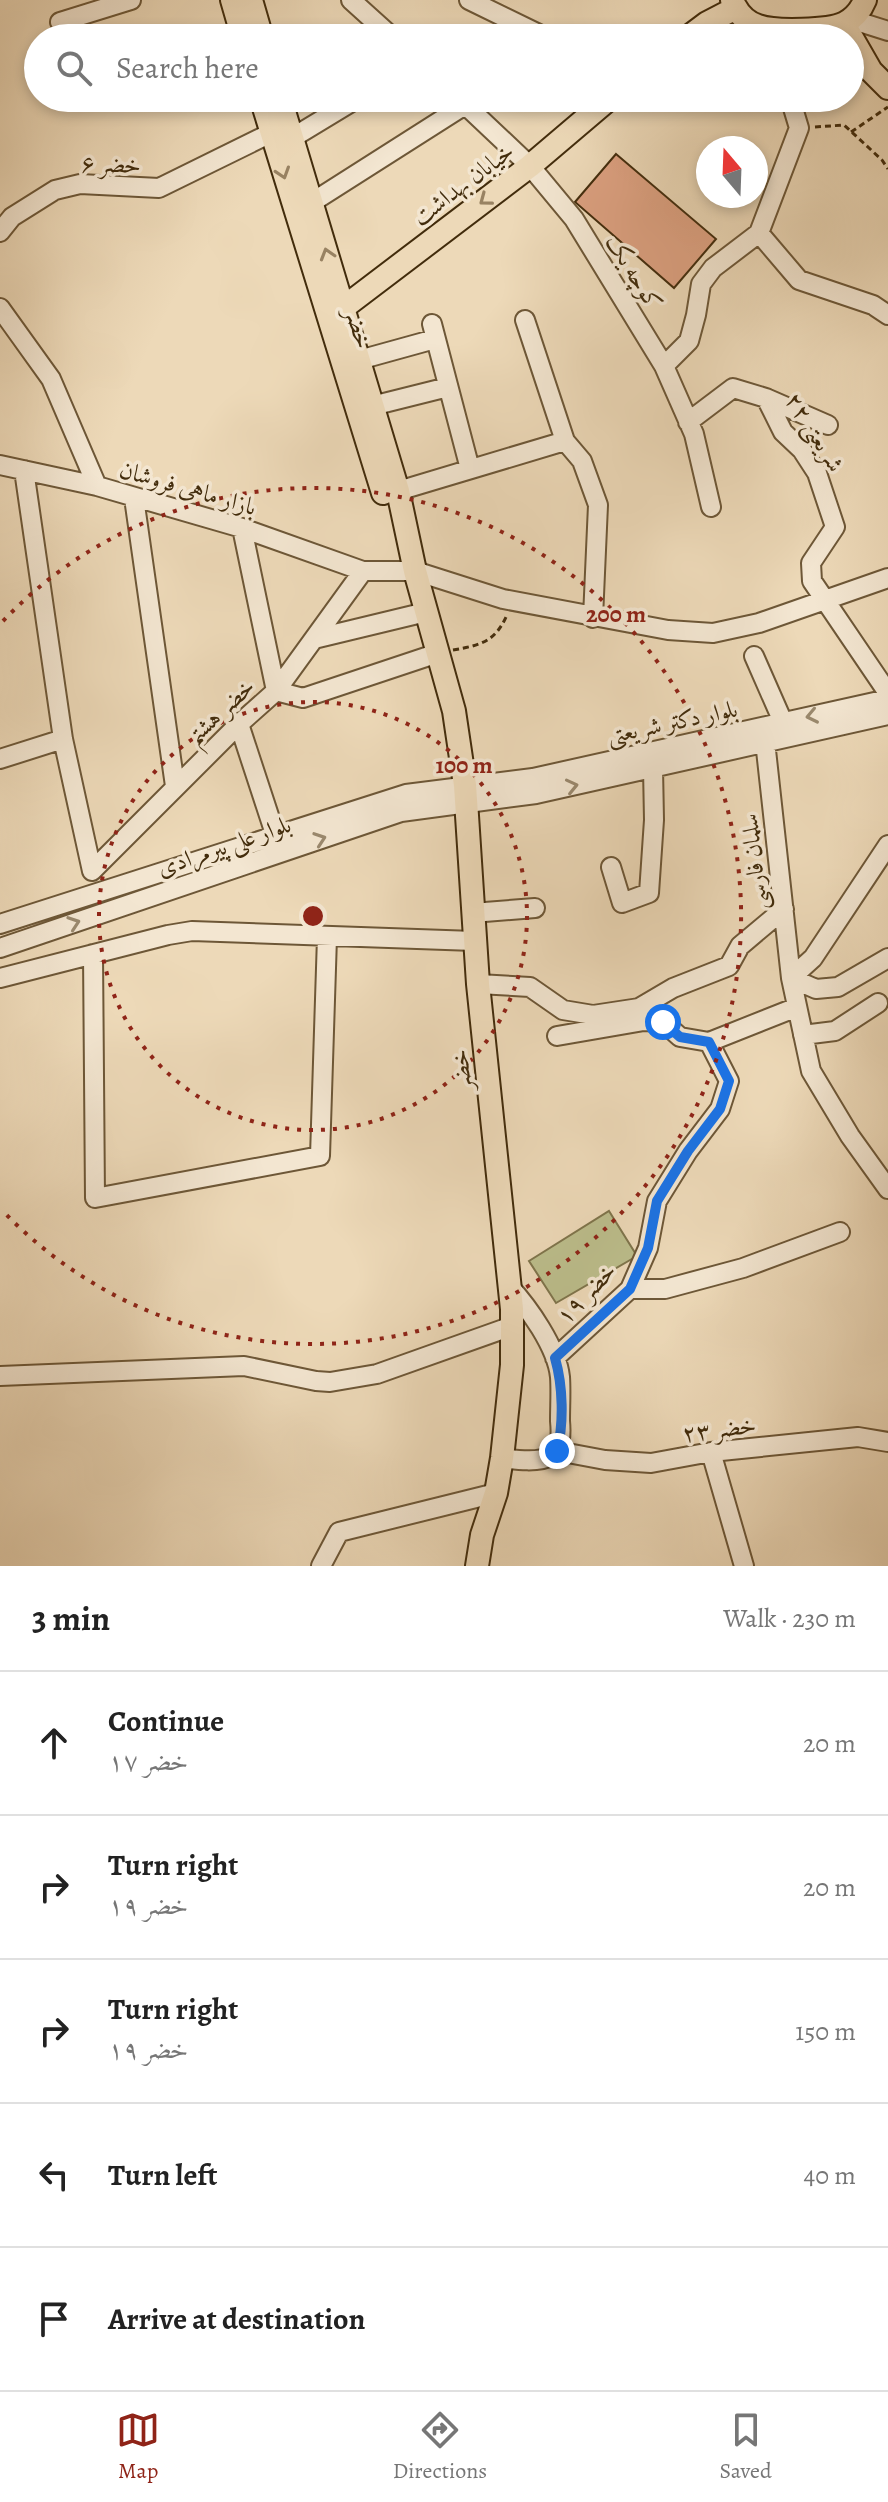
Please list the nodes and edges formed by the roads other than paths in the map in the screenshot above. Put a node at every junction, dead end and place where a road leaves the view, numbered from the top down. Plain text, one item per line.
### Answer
1 (131, 0) edge
2 (232, 0) edge
3 (251, 0) edge
4 (351, 0) edge
5 (469, 0) edge
6 (865, 0) edge
7 (734, 4) edge
8 (60, 22) dead end
9 (847, 22) junction
10 (239, 24) edge
11 (258, 24) edge
12 (378, 24) edge
13 (518, 24) edge
14 (706, 24) edge
15 (750, 24) edge
16 (842, 24) edge
17 (856, 24) edge
18 (864, 26) edge
19 (888, 31) edge
20 (864, 57) edge
21 (888, 88) edge
22 (269, 112) edge
23 (280, 112) edge
24 (329, 112) edge
25 (447, 112) edge
26 (473, 112) edge
27 (594, 112) edge
28 (794, 112) edge
29 (281, 135) junction
30 (530, 166) junction
31 (311, 203) junction
32 (0, 232) edge
33 (759, 233) junction
34 (0, 308) edge
35 (335, 310) junction
36 (888, 315) edge
37 (525, 320) dead end
38 (359, 360) junction
39 (664, 366) junction
40 (448, 387) junction
41 (766, 398) junction
42 (372, 406) junction
43 (688, 422) junction
44 (828, 425) dead end
45 (565, 441) junction
46 (0, 465) edge
47 (470, 469) junction
48 (24, 470) junction
49 (97, 486) junction
50 (398, 491) junction
51 (134, 498) junction
52 (711, 507) dead end
53 (242, 528) junction
54 (363, 571) junction
55 (415, 571) junction
56 (888, 578) edge
57 (825, 600) junction
58 (426, 612) junction
59 (593, 618) junction
60 (314, 639) junction
61 (438, 653) junction
62 (754, 656) dead end
63 (276, 691) junction
64 (888, 696) edge
65 (880, 717) edge
66 (783, 722) junction
67 (239, 724) junction
68 (888, 733) edge
69 (63, 739) junction
70 (765, 741) junction
71 (0, 759) edge
72 (653, 768) junction
73 (175, 786) junction
74 (534, 786) junction
75 (466, 794) junction
76 (275, 834) junction
77 (888, 845) edge
78 (281, 852) junction
79 (611, 867) dead end
80 (535, 908) dead end
81 (784, 909) junction
82 (472, 913) junction
83 (0, 924) edge
84 (327, 937) junction
85 (474, 941) junction
86 (0, 948) edge
87 (93, 954) junction
88 (888, 958) edge
89 (0, 978) edge
90 (791, 978) junction
91 (478, 984) junction
92 (878, 1003) dead end
93 (797, 1007) junction
94 (803, 1035) junction
95 (557, 1036) dead end
96 (709, 1042) junction
97 (888, 1189) edge
98 (840, 1232) dead end
99 (509, 1286) junction
100 (630, 1289) junction
101 (512, 1326) junction
102 (555, 1358) junction
103 (0, 1376) edge
104 (888, 1442) edge
105 (557, 1451) junction
106 (711, 1452) junction
107 (502, 1458) junction
108 (496, 1493) junction
109 (321, 1566) edge
110 (477, 1566) edge
111 (744, 1566) edge

1 - 8 street
2 - 10 main road
3 - 11 main road
4 - 12 street
5 - 13 street
6 - 9 main road
7 - 14 main road
7 - 15 main road
9 - 16 main road
9 - 17 street
18 - 19 street
20 - 21 main road
22 - 29 main road, خضر
23 - 29 main road, خضر
24 - 29 street, خضر ۶
25 - 31 street
26 - 30 street, کوچه یک
27 - 30 main road, خیابان بهداشت
28 - 33 street
29 - 31 main road, خضر
29 - 32 street, خضر ۶
29 -> 35 main road, خضر
30 -> 35 main road, خیابان بهداشت
30 - 39 street, کوچه یک
35 -> 31 main road, خضر
33 - 36 street
33 - 39 street
34 - 49 street, بازار ماهی فروشان
35 - 38 main road, خضر
35 - 55 main road, خضر
37 - 45 street
38 - 40 street
38 - 42 main road, خضر
39 - 43 street, کوچه یک
40 - 42 street
40 - 47 street
41 - 43 street, شریعتی ۲۲
41 - 44 street
41 - 57 street, شریعتی ۲۲
42 - 50 main road, خضر
43 - 52 street, کوچه یک
45 - 47 street
45 - 59 street
46 - 48 street
47 - 50 street
48 - 49 street
48 - 69 street
49 - 51 street, بازار ماهی فروشان
50 - 55 main road, خضر
51 - 53 street, بازار ماهی فروشان
51 - 73 street
53 - 54 street, بازار ماهی فروشان
53 - 63 street
54 - 55 street, بازار ماهی فروشان
54 - 60 street, خضر هشتم
55 - 58 main road, خضر
55 - 59 street, بازار ماهی فروشان
56 - 57 street, بازار ماهی فروشان
57 - 59 street, بازار ماهی فروشان
57 - 64 street, شریعتی ۲۲
58 - 60 street
58 - 61 main road, خضر
60 - 63 street, خضر هشتم
61 - 63 street
61 - 75 main road, خضر
62 - 66 street
63 - 67 street, خضر هشتم
64 -> 66 street, بلوار دکتر شریعتی
65 - 68 street
65 - 70 street, بلوار دکتر شریعتی
66 - 74 street, بلوار دکتر شریعتی
67 - 73 street, خضر هشتم
67 - 76 street
69 - 71 street
69 - 73 street, خضر هشتم
70 - 72 street, بلوار دکتر شریعتی
70 - 81 street, سلمان فارسی
74 -> 72 street, بلوار دکتر شریعتی
72 - 79 street
74 - 75 street, بلوار دکتر شریعتی
75 - 76 street, بلوار علی پیرمرادی
78 -> 75 street, بلوار علی پیرمرادی
75 - 82 main road, خضر
76 - 78 street
76 - 83 street, بلوار علی پیرمرادی
77 - 90 street
86 -> 78 street, بلوار علی پیرمرادی
80 - 82 street
81 - 90 street, سلمان فارسی
81 - 91 street
82 - 85 main road, خضر
84 - 85 street
84 - 87 street
84 - 87 street
85 - 91 main road, خضر
87 - 89 street
88 - 90 street
90 - 93 street, سلمان فارسی
91 - 99 main road, خضر
92 - 94 street
93 - 94 street
93 - 96 street
94 - 97 street
95 - 96 street
96 - 100 street, خضر ۱۹
98 - 100 street
99 - 101 main road, خضر
99 - 102 street
100 - 102 street, خضر ۱۹
101 - 103 street
101 - 107 main road, خضر
102 - 105 street
104 - 106 street, خضر ۲۳
105 - 106 street, خضر ۲۳
105 - 107 street
106 - 111 street
107 - 108 main road, خضر
108 - 109 street
108 - 110 main road, خضر

